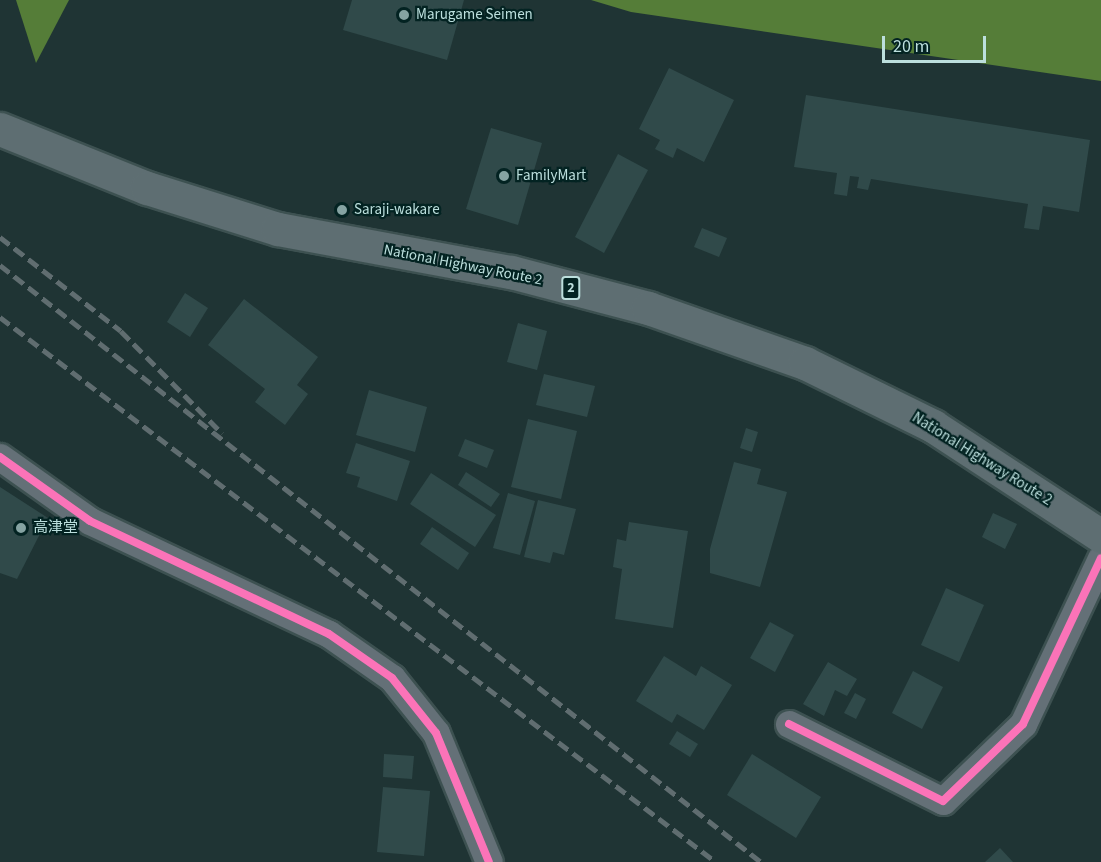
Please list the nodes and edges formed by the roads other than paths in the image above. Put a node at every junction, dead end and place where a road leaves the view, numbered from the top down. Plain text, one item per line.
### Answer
1 (1, 134) edge
2 (0, 457) edge
3 (1101, 536) edge
4 (1101, 558) edge
5 (789, 724) dead end
6 (489, 862) edge

1 - 3 highway, National Highway Route 2 / 2
2 - 6 street
4 - 5 street

